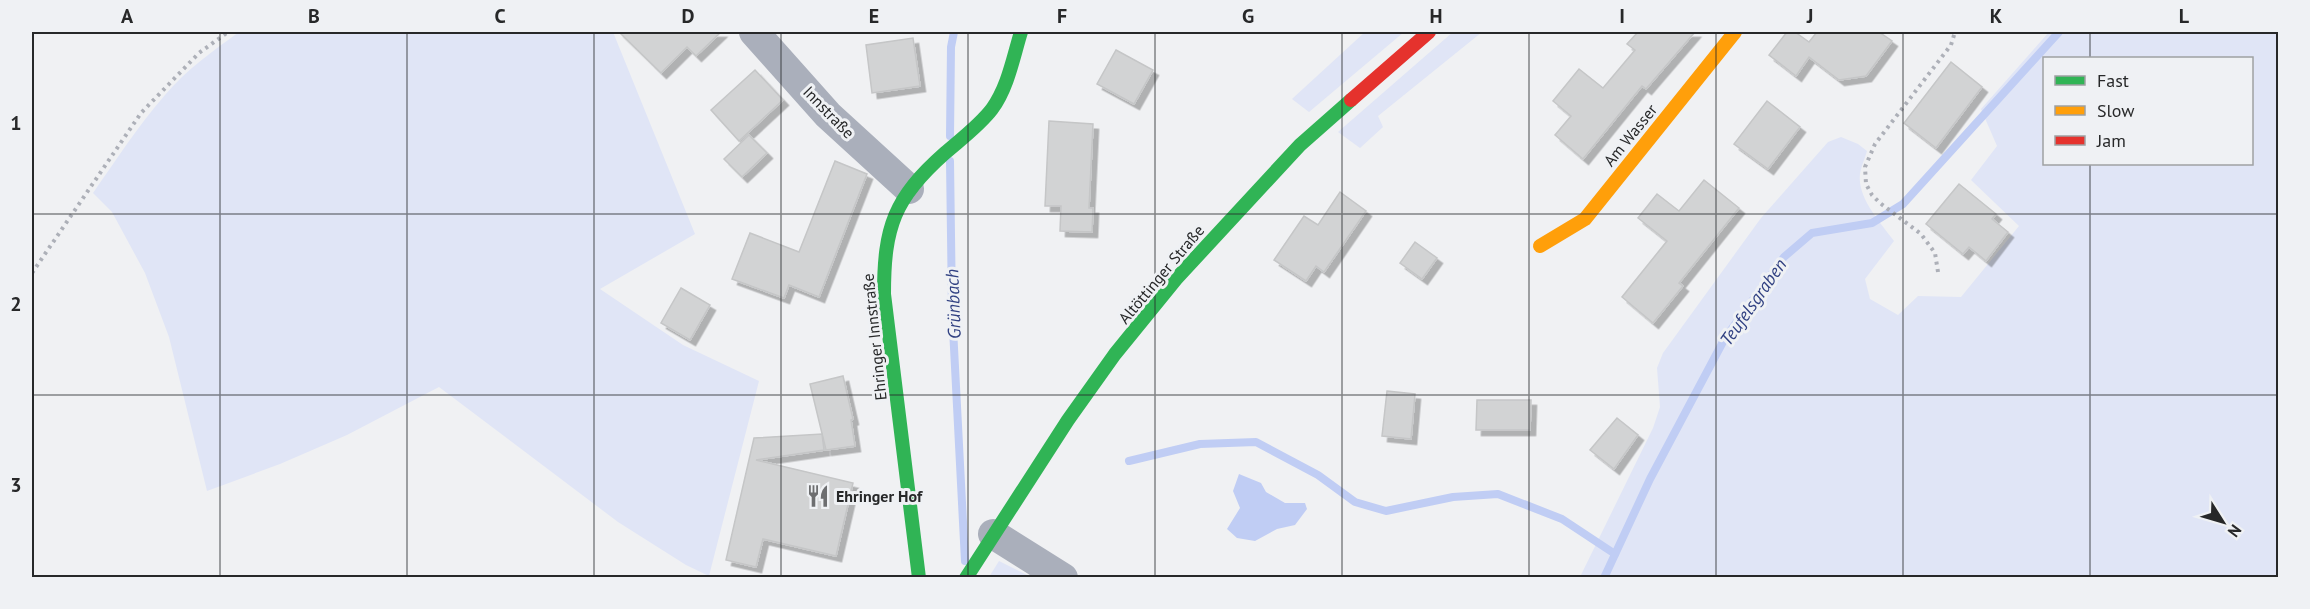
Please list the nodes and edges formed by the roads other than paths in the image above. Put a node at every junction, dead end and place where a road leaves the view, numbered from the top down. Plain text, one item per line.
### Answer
1 (754, 32) edge
2 (1022, 32) edge
3 (1429, 32) edge
4 (1735, 32) edge
5 (909, 189) junction
6 (1540, 246) dead end
7 (988, 542) junction
8 (919, 578) edge
9 (966, 578) edge
10 (1063, 578) edge

1 - 5 street, Innstraße
2 - 5 street, Ehringer Innstraße
3 - 7 street, Altöttinger Straße
4 - 6 street, Am Wasser
5 - 8 street, Ehringer Innstraße
7 - 9 street, Altöttinger Straße
7 - 10 street

